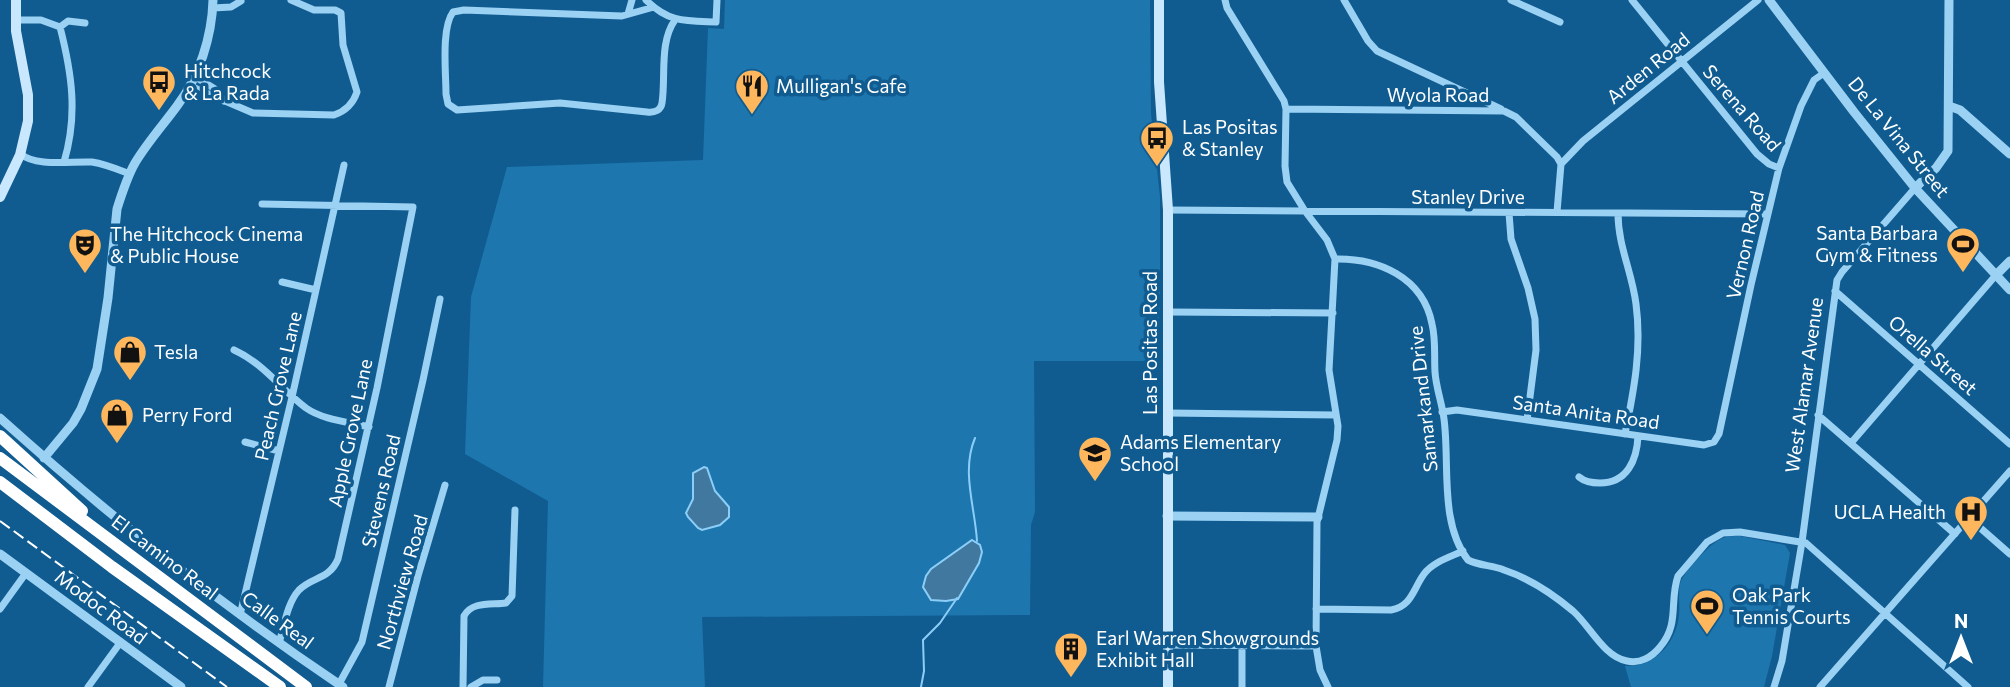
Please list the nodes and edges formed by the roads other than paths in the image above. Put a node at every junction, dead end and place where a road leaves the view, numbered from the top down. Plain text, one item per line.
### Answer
1 (16, 0) edge
2 (234, 0) edge
3 (250, 0) edge
4 (291, 0) edge
5 (632, 0) edge
6 (646, 0) edge
7 (717, 0) edge
8 (1159, 0) edge
9 (1225, 0) edge
10 (1344, 0) edge
11 (1511, 0) edge
12 (1632, 0) edge
13 (1758, 0) edge
14 (1769, 0) edge
15 (1949, 0) edge
16 (241, 1) edge
17 (213, 4) edge
18 (654, 7) junction
19 (628, 14) junction
20 (675, 19) junction
21 (16, 20) junction
22 (1560, 22) dead end
23 (85, 23) dead end
24 (60, 27) junction
25 (1681, 61) junction
26 (1824, 72) junction
27 (194, 76) junction
28 (190, 86) junction
29 (224, 102) junction
30 (1949, 106) junction
31 (1286, 109) junction
32 (1504, 111) junction
33 (21, 154) junction
34 (2010, 154) edge
35 (64, 162) junction
36 (1561, 164) junction
37 (344, 165) dead end
38 (1779, 168) junction
39 (130, 174) junction
40 (1916, 188) junction
41 (0, 197) edge
42 (262, 204) dead end
43 (335, 206) junction
44 (1168, 210) junction
45 (1305, 211) junction
46 (1558, 212) junction
47 (1509, 213) junction
48 (1618, 214) junction
49 (1768, 214) junction
50 (1335, 259) junction
51 (2010, 261) edge
52 (1996, 275) junction
53 (282, 282) dead end
54 (316, 290) junction
55 (2010, 290) edge
56 (1835, 291) junction
57 (440, 299) dead end
58 (1169, 312) junction
59 (1333, 313) junction
60 (234, 350) dead end
61 (1919, 363) junction
62 (292, 397) junction
63 (1443, 412) junction
64 (1168, 413) junction
65 (1336, 415) junction
66 (1818, 415) junction
67 (0, 418) edge
68 (1527, 420) junction
69 (369, 427) junction
70 (1719, 433) joint
71 (1625, 434) junction
72 (0, 436) edge
73 (1638, 436) junction
74 (245, 442) dead end
75 (1851, 443) junction
76 (2010, 444) edge
77 (279, 451) junction
78 (0, 458) edge
79 (44, 458) junction
80 (2010, 471) edge
81 (1578, 477) dead end
82 (0, 482) edge
83 (445, 485) dead end
84 (515, 510) dead end
85 (1167, 516) junction
86 (1318, 517) junction
87 (1969, 518) junction
88 (100, 533) junction
89 (1955, 534) junction
90 (1802, 542) junction
91 (1463, 551) junction
92 (0, 554) edge
93 (2010, 554) edge
94 (26, 573) junction
95 (0, 608) edge
96 (1316, 609) junction
97 (1885, 614) junction
98 (240, 615) junction
99 (120, 643) junction
100 (279, 643) junction
101 (1168, 645) junction
102 (1242, 645) junction
103 (1316, 646) junction
104 (497, 680) dead end
105 (341, 686) edge
106 (88, 687) edge
107 (181, 687) edge
108 (280, 687) edge
109 (306, 687) edge
110 (389, 687) edge
111 (463, 687) edge
112 (471, 687) edge
113 (1168, 687) edge
114 (1242, 687) edge
115 (1328, 687) edge
116 (1774, 687) edge
117 (1820, 687) edge
118 (1968, 687) edge

1 - 21 main road
2 - 16 street
3 - 16 street
4 - 29 street
5 - 19 street
6 - 18 street
7 - 20 street
8 - 44 main road, Las Positas Road
9 - 31 street
10 - 32 street
11 - 22 street
12 - 25 street, Serena Road
13 - 25 street, Arden Road
14 - 26 street, De La Vina Street
15 - 30 street, West Alamar Avenue
16 - 17 street
17 - 27 street
18 - 19 street
18 - 20 street
19 - 20 street
21 - 24 street
21 - 33 main road
23 - 24 street
24 - 35 street
25 - 36 street, Arden Road
25 - 38 street, Serena Road
26 - 38 street, Vernon Road
26 - 40 street, De La Vina Street
27 - 28 street
27 - 29 street
28 - 29 street
28 - 39 street
30 - 34 street
30 - 40 street, West Alamar Avenue
31 - 32 street, Wyola Road
31 - 45 street
32 - 36 street, Wyola Road
33 - 35 street
33 - 41 main road
35 - 39 street
36 - 46 street
37 - 43 street, Peach Grove Lane
38 - 49 street, Vernon Road
39 - 79 street
40 - 52 street, De La Vina Street
40 - 56 street, West Alamar Avenue
42 - 43 street
43 - 54 street, Peach Grove Lane
43 - 69 street, Apple Grove Lane
44 - 45 street, Stanley Drive
44 - 58 main road, Las Positas Road
45 - 47 street, Stanley Drive
45 - 50 street
46 - 47 street, Stanley Drive
46 - 48 street, Stanley Drive
47 - 68 street
48 - 49 street, Stanley Drive
48 - 71 street
49 - 70 street, Vernon Road
50 - 59 street
50 - 63 street, Samarkand Drive
51 - 52 street
52 - 55 street, De La Vina Street
52 - 61 street
53 - 54 street
54 - 62 street, Peach Grove Lane
56 - 61 street, Orella Street
56 - 66 street, West Alamar Avenue
57 - 105 street, Stevens Road
58 - 59 street
58 - 64 main road, Las Positas Road
59 - 65 street
60 - 62 street
61 - 75 street
61 - 76 street, Orella Street
62 - 69 street
62 - 77 street, Peach Grove Lane
63 - 68 street, Santa Anita Road
63 - 91 street, Samarkand Drive
64 - 65 street
64 - 85 main road, Las Positas Road
65 - 86 street
66 - 75 street
66 - 90 street, West Alamar Avenue
67 - 79 street, Calle Real
68 - 71 street, Santa Anita Road
69 - 100 street, Apple Grove Lane
70 - 73 street, Santa Anita Road
71 - 73 street, Santa Anita Road
72 - 88 highway
73 - 81 street
74 - 77 street
75 - 89 street
77 - 98 street, Peach Grove Lane
78 - 88 highway, El Camino Real
79 - 98 street, Calle Real
80 - 87 street
82 - 108 highway, El Camino Real
83 - 110 street, Northview Road
84 - 111 street
85 - 86 street
85 - 101 main road, Las Positas Road
86 - 96 street
87 - 89 street
87 - 93 street
88 - 109 highway, El Camino Real
89 - 97 street
90 - 91 street
90 - 97 street
90 - 116 street, West Alamar Avenue
91 - 96 street
92 - 94 street, Modoc Road
94 - 95 street
94 - 99 street, Modoc Road
96 - 103 street
97 - 117 street
97 - 118 street
98 - 100 street, Calle Real
99 - 106 street
99 - 107 street, Modoc Road
100 - 105 street, Calle Real
101 - 102 street
101 - 113 main road, Las Positas Road
102 - 103 street
102 - 114 street
103 - 115 street
104 - 112 street

